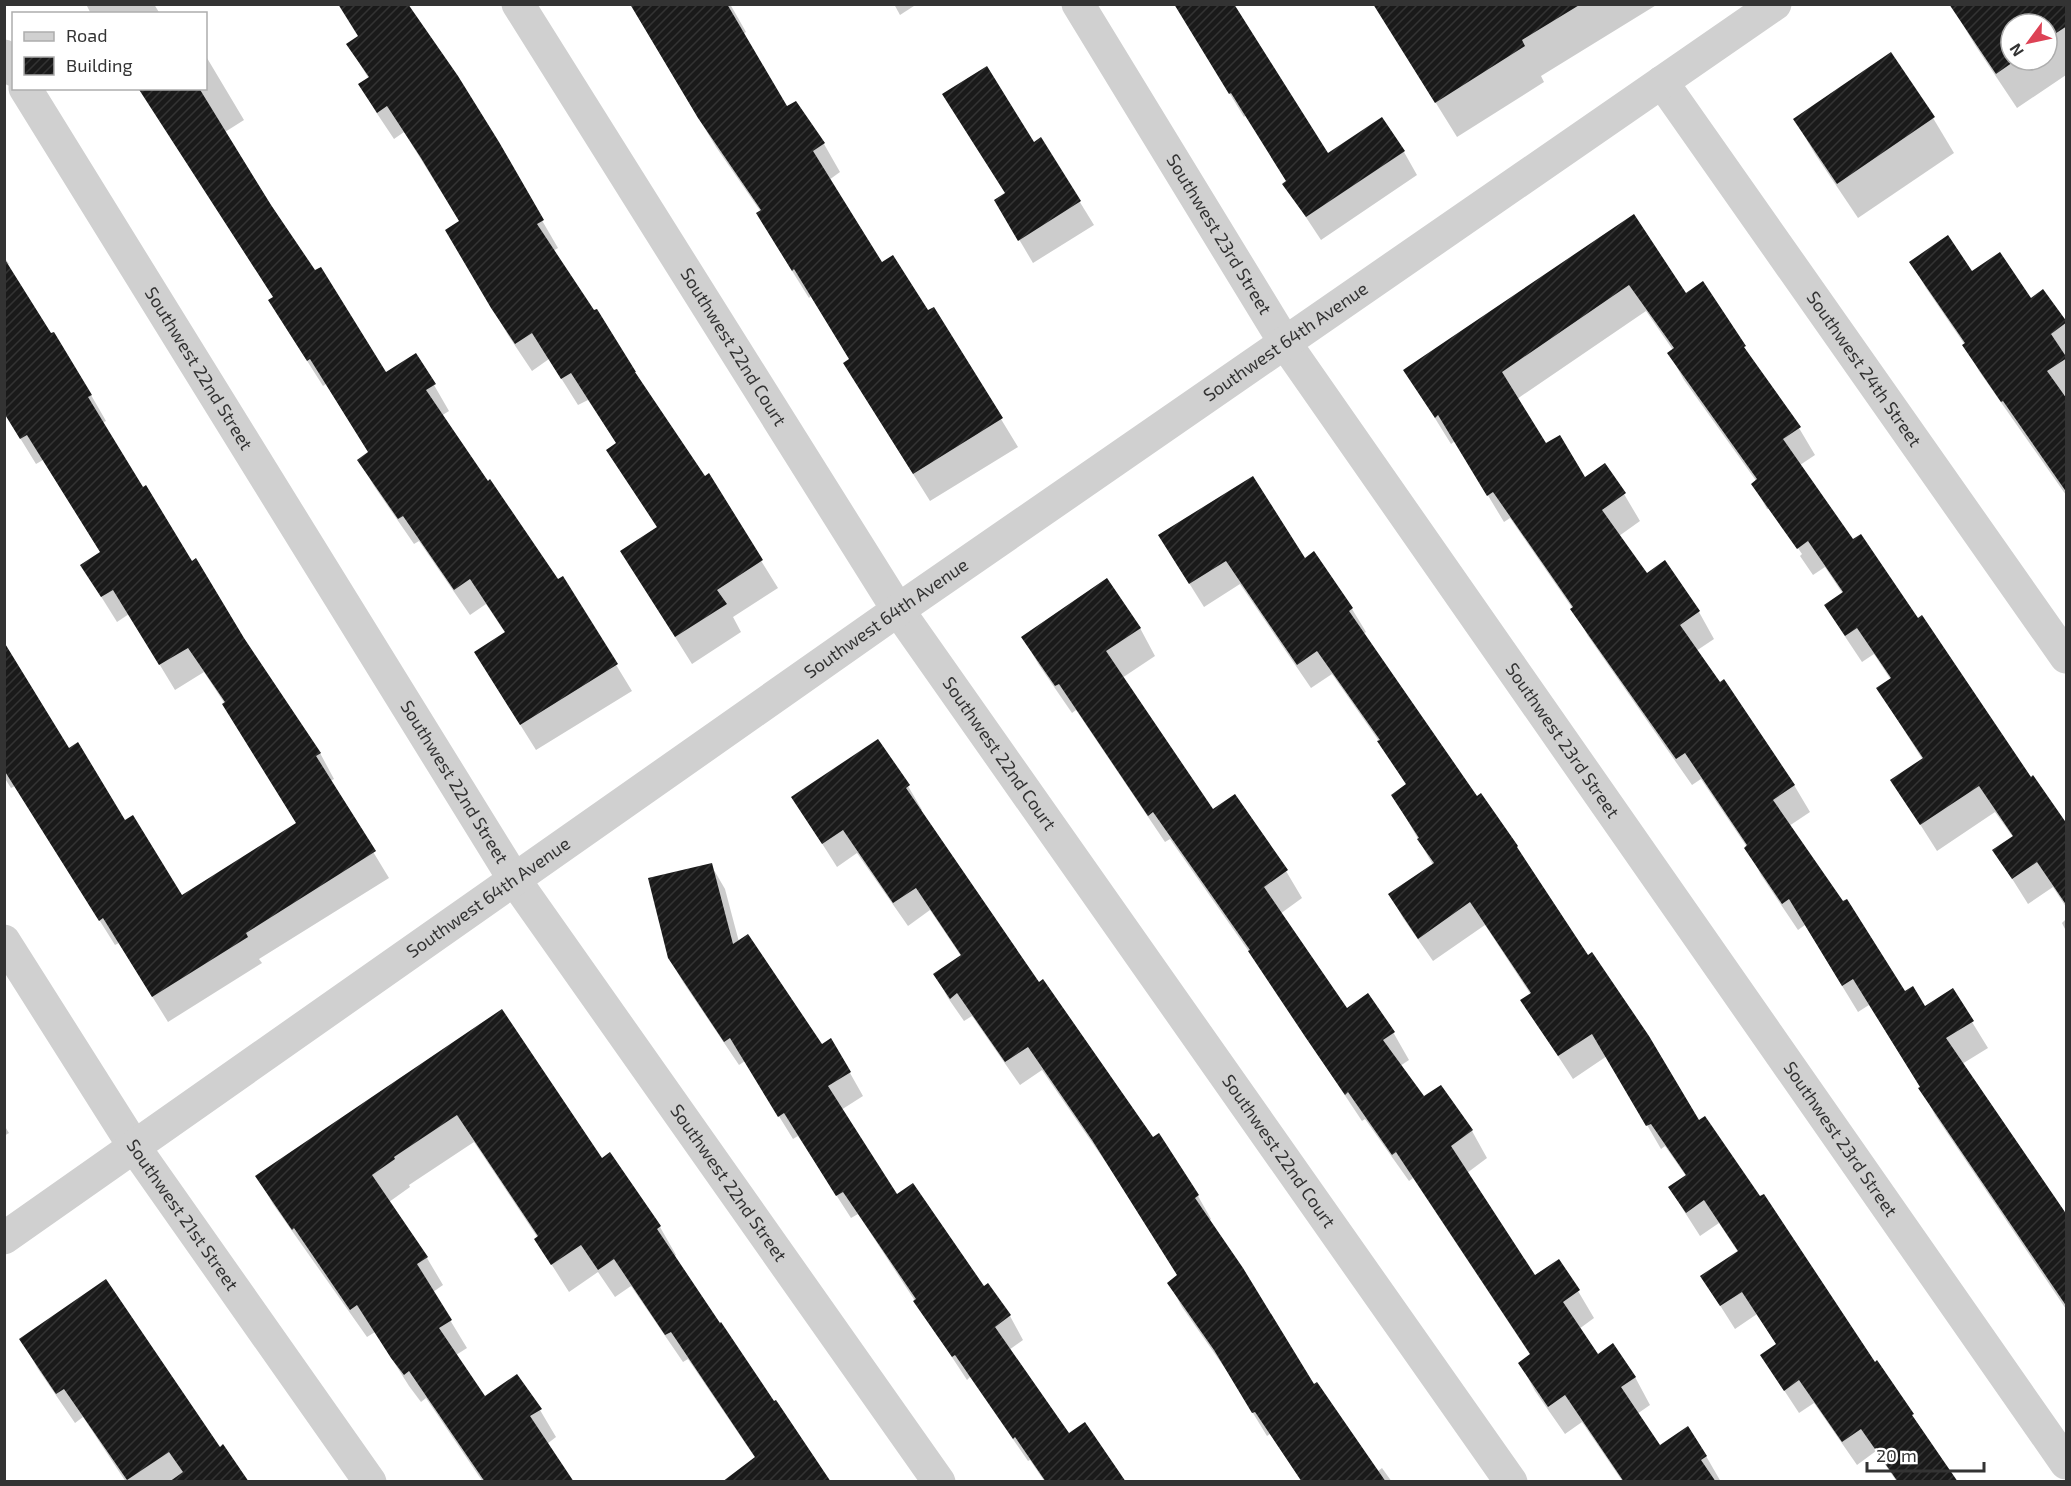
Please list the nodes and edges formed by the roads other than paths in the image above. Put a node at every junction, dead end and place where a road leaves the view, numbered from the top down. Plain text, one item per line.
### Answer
1 (518, 4) edge
2 (1078, 4) edge
3 (1774, 4) edge
4 (1662, 82) junction
5 (26, 90) edge
6 (1285, 343) junction
7 (898, 610) junction
8 (2067, 657) edge
9 (514, 879) junction
10 (4, 941) edge
11 (135, 1148) junction
12 (4, 1238) edge
13 (2067, 1463) edge
14 (370, 1482) edge
15 (939, 1482) edge
16 (1510, 1482) edge

1 - 7 street, Southwest 22nd Court
2 - 6 street, Southwest 23rd Street
3 - 4 street, Southwest 64th Avenue
4 - 6 street, Southwest 64th Avenue
4 - 8 street, Southwest 24th Street
5 - 9 street, Southwest 22nd Street
6 - 7 street, Southwest 64th Avenue
6 - 13 street, Southwest 23rd Street
7 - 9 street, Southwest 64th Avenue
7 - 16 street, Southwest 22nd Court
9 - 11 street, Southwest 64th Avenue
9 - 15 street, Southwest 22nd Street
10 - 11 street, Southwest 21st Street
11 - 12 street, Southwest 64th Avenue
11 - 14 street, Southwest 21st Street

